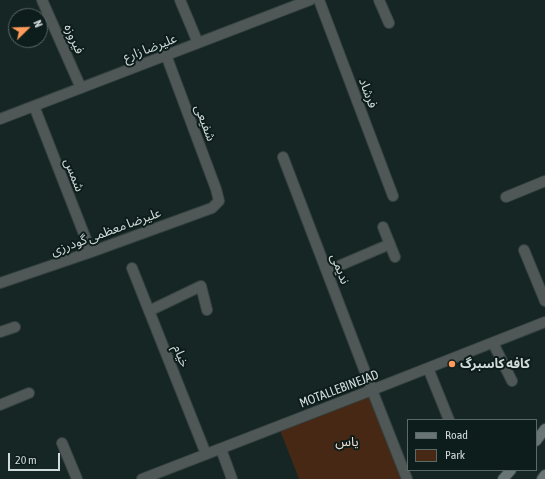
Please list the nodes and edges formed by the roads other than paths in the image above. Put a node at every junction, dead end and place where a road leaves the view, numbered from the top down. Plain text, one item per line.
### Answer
1 (42, 0) edge
2 (180, 0) edge
3 (310, 0) edge
4 (319, 0) edge
5 (379, 0) edge
6 (389, 23) dead end
7 (198, 43) junction
8 (166, 56) junction
9 (81, 88) junction
10 (34, 106) junction
11 (0, 120) edge
12 (283, 157) dead end
13 (545, 181) edge
14 (393, 196) dead end
15 (506, 197) dead end
16 (219, 201) joint
17 (383, 227) dead end
18 (390, 244) junction
19 (524, 250) dead end
20 (91, 252) junction
21 (395, 257) dead end
22 (132, 268) dead end
23 (327, 271) junction
24 (0, 283) edge
25 (545, 301) edge
26 (207, 310) dead end
27 (149, 311) junction
28 (545, 322) edge
29 (16, 327) dead end
30 (0, 332) edge
31 (493, 342) junction
32 (428, 368) junction
33 (512, 381) dead end
34 (372, 390) junction
35 (29, 393) dead end
36 (0, 404) edge
37 (449, 419) edge
38 (545, 429) edge
39 (537, 441) edge
40 (62, 443) dead end
41 (221, 449) junction
42 (206, 454) junction
43 (510, 471) edge
44 (545, 475) edge
45 (77, 479) edge
46 (142, 479) edge
47 (232, 479) edge
48 (407, 479) edge
49 (503, 479) edge
50 (542, 479) edge

1 - 9 street, فیروزه
2 - 7 street
3 - 7 street, علیرضا زارع
4 - 14 street, فرشاد
5 - 6 street
7 - 8 street, علیرضا زارع
8 - 9 street, علیرضا زارع
8 - 16 street, شفیعی
9 - 10 street, علیرضا زارع
10 - 11 street, علیرضا زارع
10 - 20 street, شمس
12 - 23 street, ندیمی
13 - 15 street
16 - 20 street, علیرضا معظمی گودرزی
17 - 18 street
18 - 21 street
18 - 23 street
19 - 25 street
20 - 24 street, علیرضا معظمی گودرزی
22 - 27 street, خیام
23 - 34 street, ندیمی
26 - 27 street
27 - 42 street, خیام
28 - 31 street, MOTALLEBINEJAD
29 - 30 street
31 - 32 street, MOTALLEBINEJAD
31 - 33 street
32 - 34 street, MOTALLEBINEJAD
32 - 37 street
34 - 41 street, MOTALLEBINEJAD
34 - 48 street, ندیمی
35 - 36 street
38 - 39 main road
40 - 45 street
41 - 42 street, MOTALLEBINEJAD
41 - 47 street
42 - 46 street, MOTALLEBINEJAD
43 - 49 main road
44 - 50 main road

